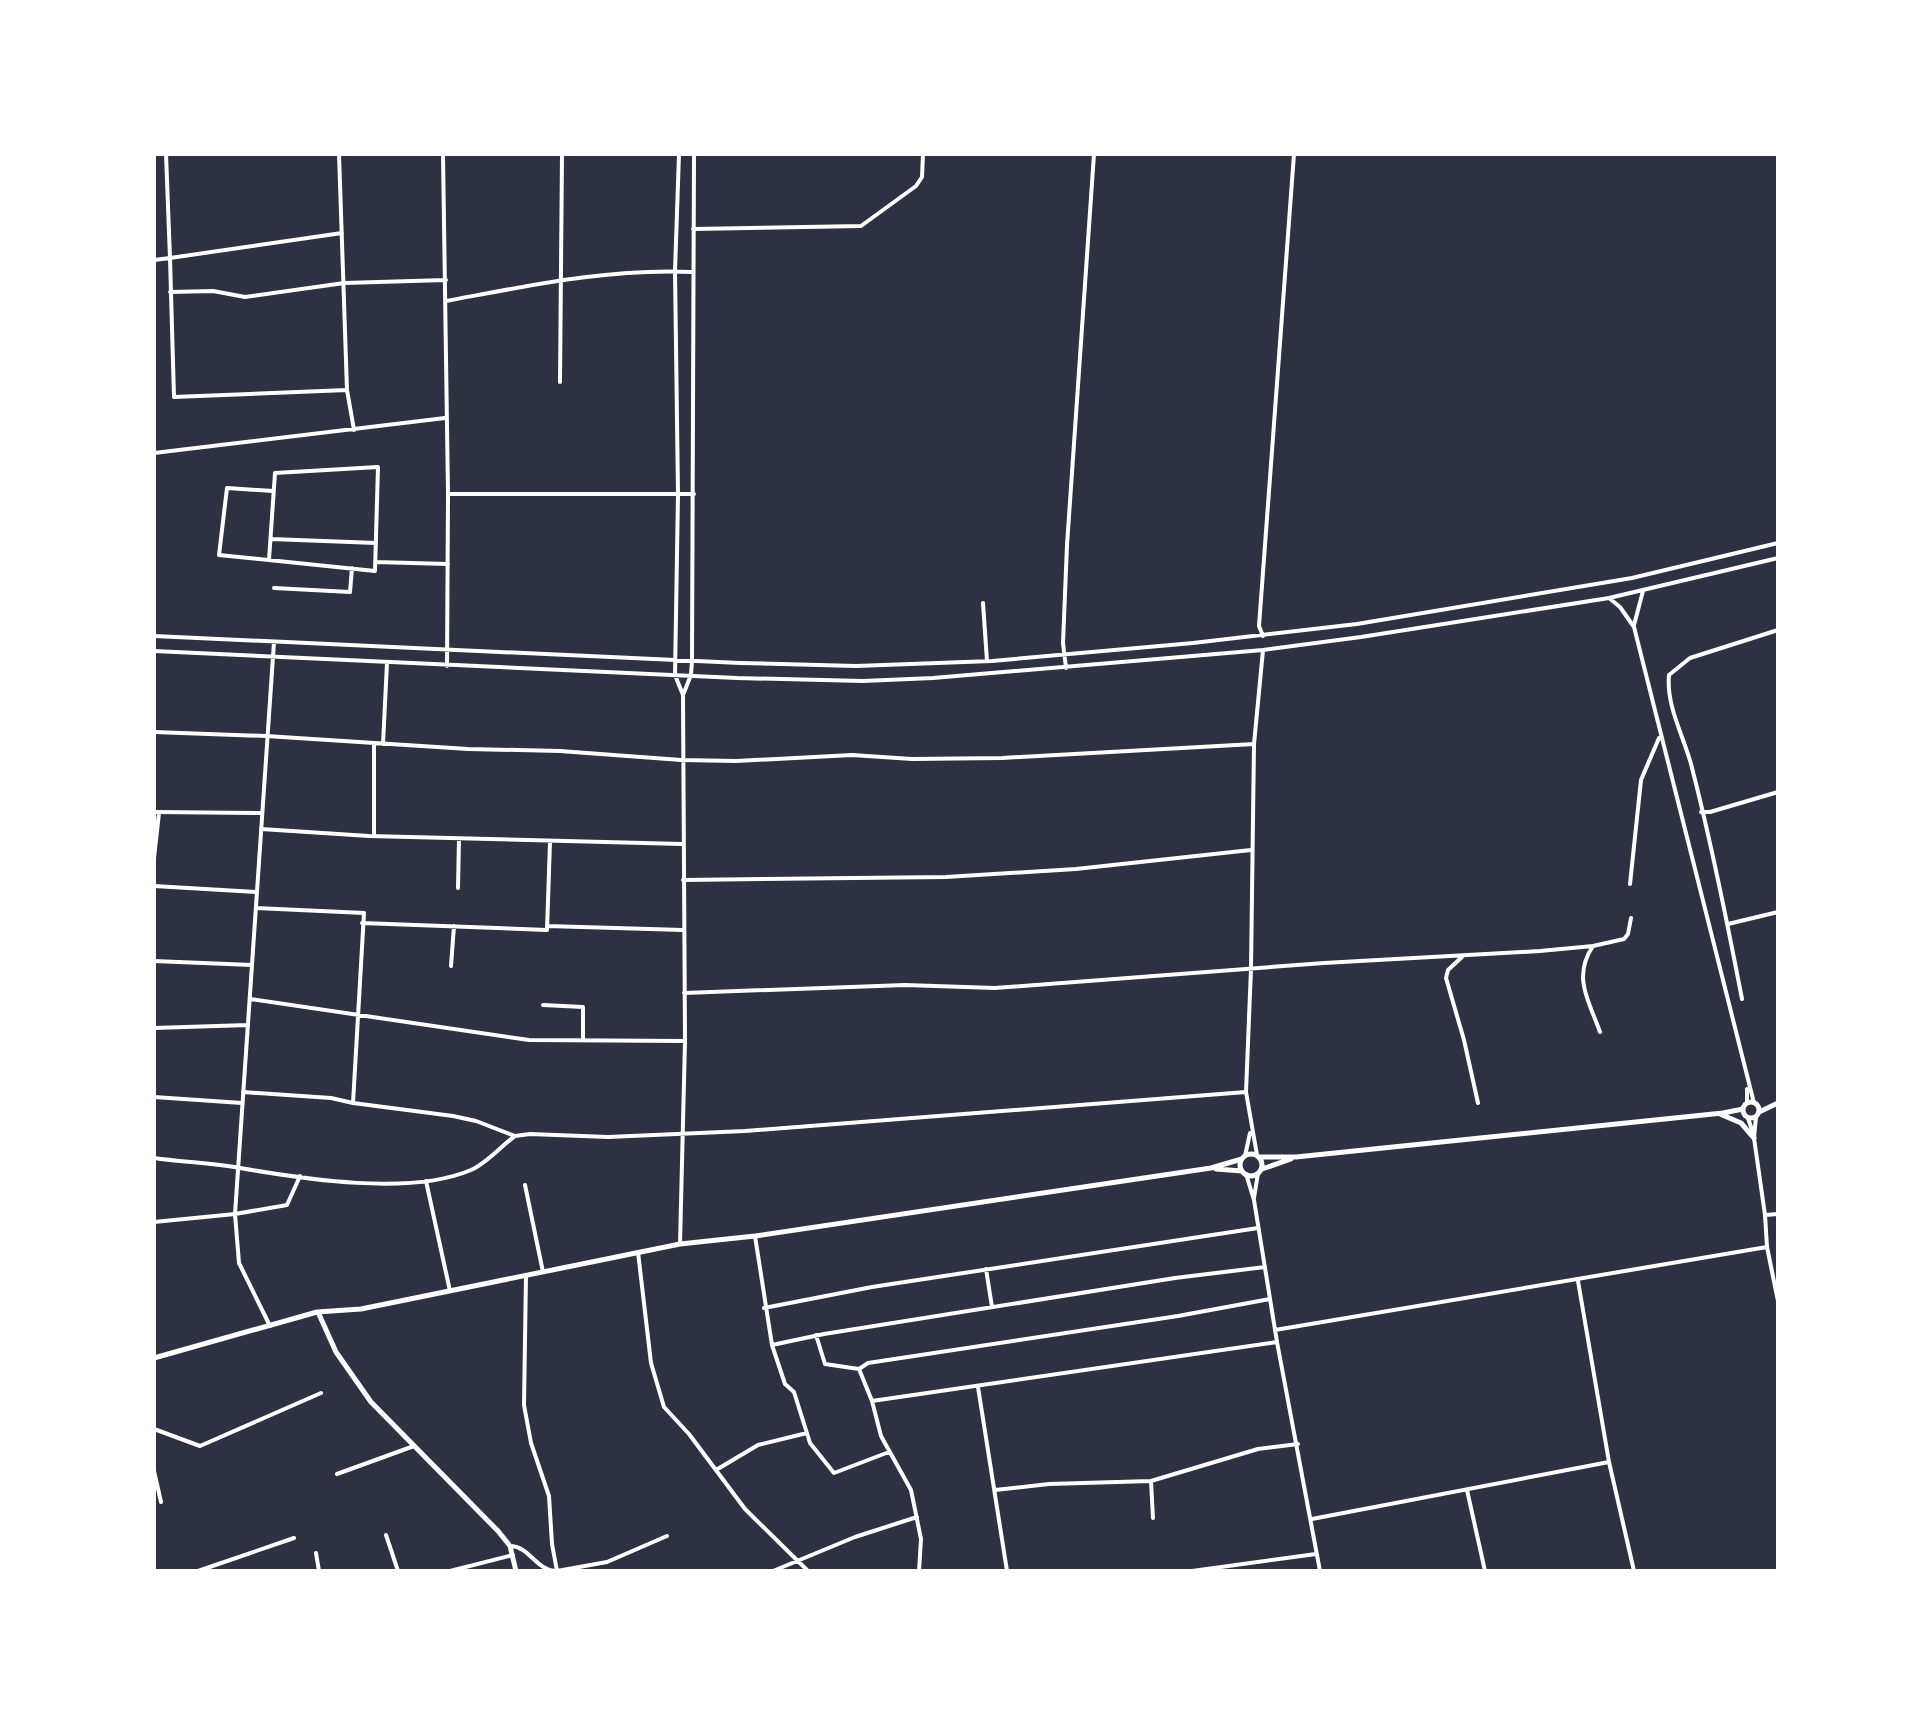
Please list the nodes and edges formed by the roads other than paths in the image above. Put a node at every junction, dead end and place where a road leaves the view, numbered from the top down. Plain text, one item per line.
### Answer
1 (166, 154) edge
2 (339, 154) edge
3 (443, 154) edge
4 (562, 154) edge
5 (679, 154) edge
6 (694, 154) edge
7 (923, 154) edge
8 (1094, 154) edge
9 (1294, 154) edge
10 (693, 229) junction
11 (342, 233) junction
12 (170, 258) junction
13 (154, 260) edge
14 (675, 271) junction
15 (692, 272) junction
16 (446, 280) junction
17 (562, 280) junction
18 (344, 283) junction
19 (170, 292) junction
20 (446, 301) junction
21 (560, 382) dead end
22 (347, 390) junction
23 (446, 418) junction
24 (354, 430) junction
25 (154, 453) edge
26 (273, 491) junction
27 (448, 494) junction
28 (678, 494) junction
29 (694, 494) junction
30 (271, 539) junction
31 (376, 543) junction
32 (1778, 543) edge
33 (1778, 558) edge
34 (269, 560) junction
35 (375, 562) junction
36 (448, 564) junction
37 (352, 568) junction
38 (274, 588) dead end
39 (1643, 590) junction
40 (1609, 598) junction
41 (983, 603) dead end
42 (1634, 627) junction
43 (1778, 630) edge
44 (154, 636) edge
45 (1263, 636) junction
46 (274, 642) junction
47 (448, 649) junction
48 (1263, 650) junction
49 (154, 651) edge
50 (1064, 653) junction
51 (272, 656) junction
52 (675, 660) junction
53 (692, 660) junction
54 (987, 661) junction
55 (387, 662) junction
56 (447, 666) junction
57 (1066, 668) junction
58 (675, 675) junction
59 (691, 675) junction
60 (683, 695) junction
61 (154, 732) edge
62 (1660, 735) junction
63 (266, 736) junction
64 (374, 744) junction
65 (383, 744) junction
66 (1254, 744) junction
67 (681, 760) junction
68 (1778, 792) edge
69 (157, 812) edge
70 (1701, 812) junction
71 (261, 813) junction
72 (260, 829) junction
73 (374, 836) junction
74 (459, 839) junction
75 (550, 842) junction
76 (682, 844) junction
77 (1251, 850) junction
78 (154, 858) edge
79 (683, 880) junction
80 (1630, 884) dead end
81 (154, 886) edge
82 (458, 888) dead end
83 (256, 892) junction
84 (256, 908) junction
85 (1778, 912) edge
86 (1631, 918) dead end
87 (362, 923) junction
88 (1728, 924) junction
89 (454, 926) junction
90 (547, 926) junction
91 (683, 930) junction
92 (1593, 946) junction
93 (1463, 955) junction
94 (154, 961) edge
95 (252, 965) junction
96 (451, 966) dead end
97 (1251, 969) junction
98 (684, 993) junction
99 (250, 999) junction
100 (1742, 999) dead end
101 (543, 1005) dead end
102 (359, 1016) junction
103 (248, 1025) junction
104 (154, 1028) edge
105 (1600, 1032) dead end
106 (583, 1040) junction
107 (685, 1041) junction
108 (243, 1092) junction
109 (1246, 1092) junction
110 (154, 1097) edge
111 (242, 1103) junction
112 (353, 1103) junction
113 (1478, 1103) dead end
114 (1776, 1104) edge
115 (1751, 1110) junction
116 (1721, 1113) junction
117 (1251, 1130) junction
118 (684, 1135) junction
119 (515, 1136) junction
120 (1754, 1136) junction
121 (1258, 1156) junction
122 (1243, 1157) junction
123 (1296, 1157) junction
124 (154, 1158) edge
125 (238, 1168) junction
126 (1211, 1168) junction
127 (1260, 1171) junction
128 (1244, 1173) junction
129 (300, 1176) junction
130 (426, 1181) junction
131 (525, 1185) dead end
132 (1254, 1200) junction
133 (235, 1214) junction
134 (1778, 1214) edge
135 (1765, 1215) junction
136 (154, 1222) edge
137 (1258, 1228) junction
138 (755, 1236) junction
139 (680, 1244) junction
140 (1767, 1247) junction
141 (638, 1252) junction
142 (1265, 1267) junction
143 (986, 1269) junction
144 (543, 1272) junction
145 (526, 1275) junction
146 (1578, 1281) junction
147 (450, 1291) junction
148 (1270, 1299) junction
149 (1778, 1301) edge
150 (992, 1307) junction
151 (764, 1308) junction
152 (317, 1312) junction
153 (270, 1326) junction
154 (1275, 1330) junction
155 (816, 1335) junction
156 (1277, 1342) junction
157 (772, 1345) junction
158 (154, 1358) edge
159 (859, 1369) junction
160 (978, 1387) junction
161 (321, 1393) dead end
162 (872, 1401) junction
163 (154, 1429) edge
164 (807, 1433) junction
165 (1298, 1444) junction
166 (414, 1446) junction
167 (889, 1452) junction
168 (1609, 1462) junction
169 (716, 1470) junction
170 (154, 1471) edge
171 (337, 1474) dead end
172 (1151, 1481) junction
173 (995, 1490) junction
174 (1467, 1490) junction
175 (161, 1502) dead end
176 (917, 1517) junction
177 (1153, 1518) dead end
178 (1312, 1519) junction
179 (386, 1535) dead end
180 (667, 1536) dead end
181 (294, 1538) dead end
182 (510, 1546) junction
183 (316, 1553) dead end
184 (1317, 1553) junction
185 (513, 1555) junction
186 (797, 1559) junction
187 (198, 1571) edge
188 (319, 1571) edge
189 (398, 1571) edge
190 (450, 1571) edge
191 (516, 1571) edge
192 (557, 1571) edge
193 (773, 1571) edge
194 (808, 1571) edge
195 (919, 1571) edge
196 (1007, 1571) edge
197 (1192, 1571) edge
198 (1320, 1571) edge
199 (1485, 1571) edge
200 (1634, 1571) edge

1 - 12 street
2 - 11 street
3 - 16 street
4 - 17 street
5 - 14 street
6 - 10 street
7 - 10 street
8 - 50 street
9 - 45 street
10 - 15 street
11 - 12 street
11 - 18 street
12 - 13 street
12 - 19 street
14 - 15 street
14 - 17 street
14 - 28 street
15 - 29 street
16 - 18 street
16 - 20 street
17 - 20 street
17 - 21 street
18 - 19 street
18 - 22 street
19 - 22 street
20 - 23 street
22 - 24 street
23 - 24 street
23 - 27 street
24 - 25 street
26 - 30 street
26 - 31 street
26 - 34 street
27 - 28 street
27 - 36 street
28 - 29 street
28 - 52 street
29 - 53 street
30 - 31 street
30 - 34 street
31 - 35 street
32 - 45 street
33 - 39 street
34 - 37 street
35 - 36 street
35 - 37 street
36 - 47 street
37 - 38 street
39 - 40 street
39 - 42 street
40 - 42 street
40 - 48 street
41 - 54 street
42 - 62 street
43 - 70 street
44 - 46 street
45 - 50 street
46 - 47 street
46 - 51 street
47 - 52 street
47 - 56 street
48 - 57 street
48 - 66 street
49 - 51 street
50 - 54 street
50 - 57 street
51 - 55 street
51 - 63 street
52 - 53 street
52 - 58 street
53 - 54 street
53 - 59 street
55 - 56 street
55 - 65 street
56 - 58 street
57 - 59 street
58 - 59 street
58 - 60 street
59 - 60 street
60 - 67 street
61 - 63 street
62 - 80 street
62 - 115 street
63 - 64 street
63 - 71 street
64 - 65 street
64 - 73 street
65 - 67 street
66 - 67 street
66 - 77 street
67 - 76 street
68 - 70 street
69 - 71 street
69 - 78 street
70 - 88 street
71 - 72 street
72 - 73 street
72 - 83 street
73 - 74 street
74 - 75 street
74 - 82 street
75 - 76 street
75 - 90 street
76 - 79 street
77 - 79 street
77 - 97 street
79 - 91 street
81 - 83 street
83 - 84 street
84 - 87 street
84 - 95 street
85 - 88 street
86 - 92 street
87 - 89 street
87 - 102 street
88 - 100 street
89 - 90 street
89 - 96 street
90 - 91 street
91 - 98 street
92 - 93 street
92 - 105 street
93 - 97 street
93 - 113 street
94 - 95 street
95 - 99 street
97 - 98 street
97 - 109 street
98 - 107 street
99 - 102 street
99 - 103 street
101 - 106 street
102 - 106 street
102 - 112 street
103 - 104 street
103 - 108 street
106 - 107 street
107 - 118 street
108 - 111 street
108 - 112 street
109 - 117 street
109 - 118 street
110 - 111 street
111 - 125 street
112 - 119 street
114 - 115 street
115 - 116 street
115 - 120 street
116 - 120 street
116 - 123 street
117 - 121 street
117 - 122 street
118 - 119 street
118 - 139 street
119 - 130 street
120 - 135 street
121 - 122 street
121 - 123 street
121 - 127 street
122 - 126 street
122 - 128 street
123 - 127 street
124 - 125 street
125 - 129 street
125 - 133 street
126 - 128 street
126 - 138 street
127 - 128 street
127 - 132 street
128 - 132 street
129 - 130 street
129 - 133 street
130 - 147 street
131 - 144 street
132 - 137 street
133 - 136 street
133 - 153 street
134 - 135 street
135 - 140 street
137 - 142 street
137 - 143 street
138 - 139 street
138 - 151 street
139 - 141 street
140 - 146 street
140 - 149 street
141 - 144 street
141 - 169 street
142 - 148 street
142 - 150 street
143 - 150 street
143 - 151 street
144 - 145 street
145 - 147 street
145 - 192 street
146 - 154 street
146 - 168 street
147 - 152 street
148 - 154 street
148 - 159 street
150 - 155 street
151 - 157 street
152 - 153 street
152 - 166 street
153 - 158 street
154 - 156 street
155 - 157 street
155 - 159 street
156 - 160 street
156 - 165 street
157 - 164 street
159 - 162 street
160 - 162 street
160 - 173 street
161 - 163 street
162 - 167 street
164 - 167 street
164 - 169 street
165 - 172 street
165 - 178 street
166 - 171 street
166 - 182 street
167 - 176 street
168 - 174 street
168 - 200 street
169 - 186 street
170 - 175 street
172 - 173 street
172 - 177 street
173 - 196 street
174 - 178 street
174 - 199 street
176 - 186 street
176 - 195 street
178 - 184 street
179 - 189 street
180 - 192 street
181 - 187 street
182 - 185 street
182 - 192 street
183 - 188 street
184 - 197 street
184 - 198 street
185 - 190 street
185 - 191 street
186 - 193 street
186 - 194 street

